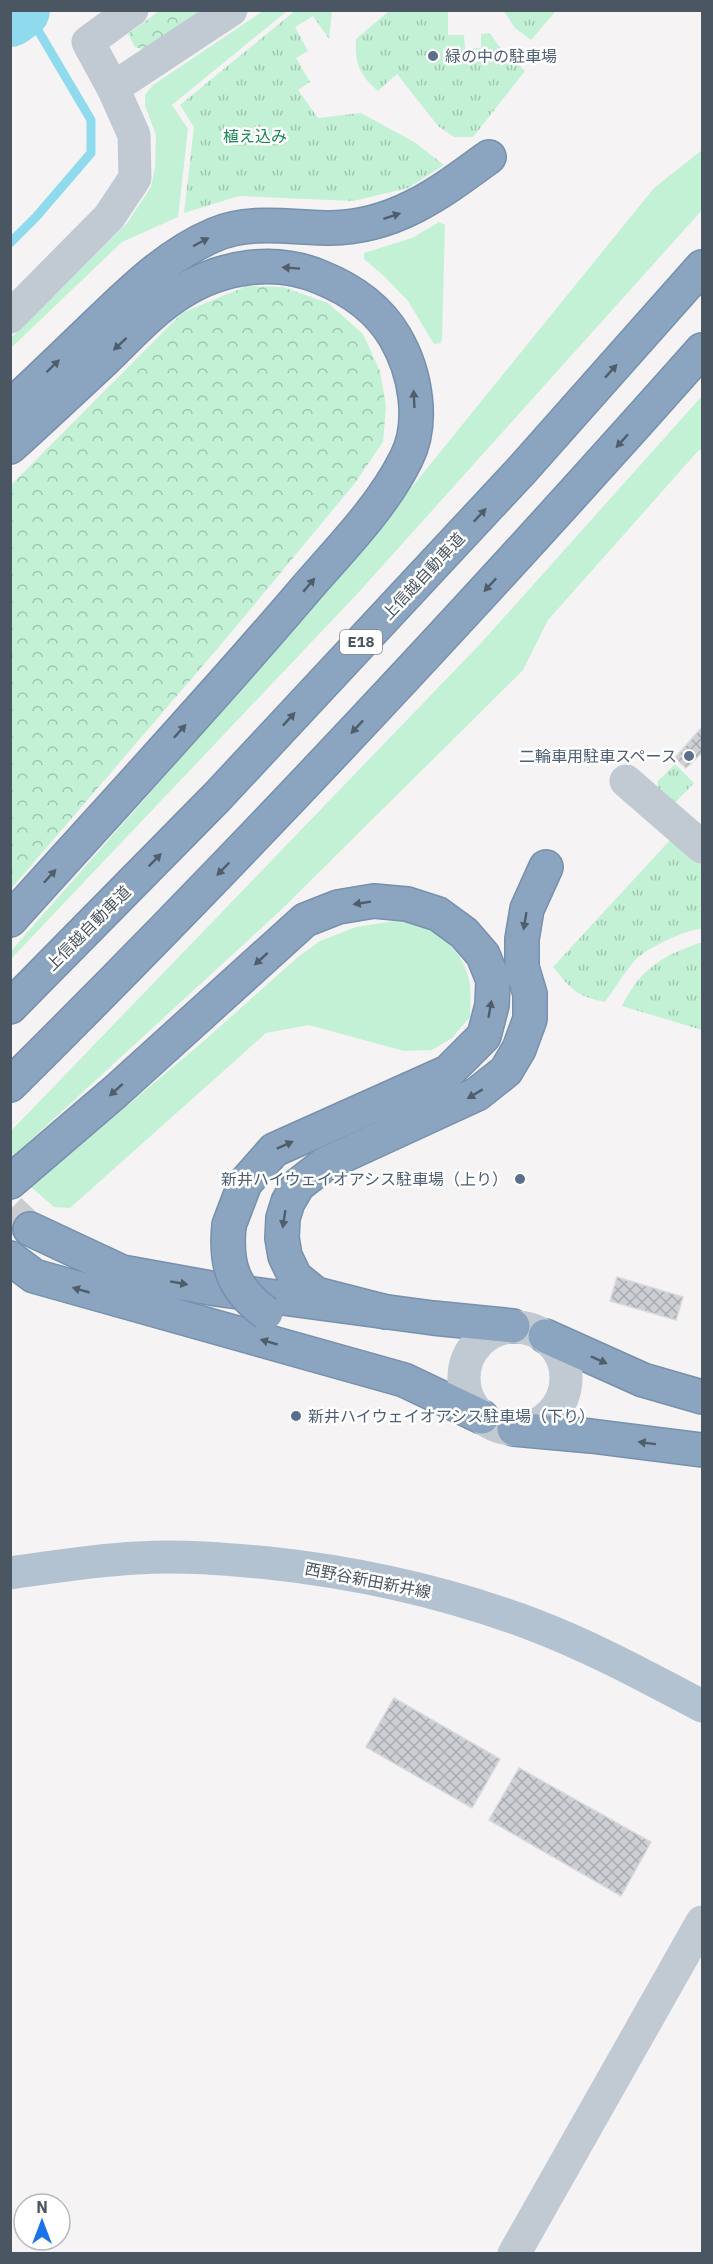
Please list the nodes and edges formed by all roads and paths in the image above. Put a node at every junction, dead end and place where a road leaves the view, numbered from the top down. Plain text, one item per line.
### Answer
1 (132, 10) edge
2 (231, 10) edge
3 (113, 88) junction
4 (489, 157) dead end
5 (702, 267) edge
6 (10, 317) edge
7 (702, 350) edge
8 (10, 407) edge
9 (10, 447) edge
10 (626, 781) dead end
11 (702, 848) edge
12 (546, 867) dead end
13 (10, 920) edge
14 (10, 1007) edge
15 (10, 1085) edge
16 (10, 1182) edge
17 (30, 1229) tunnel mouth
18 (10, 1258) tunnel mouth
19 (386, 1312) junction
20 (513, 1326) junction
21 (545, 1336) junction
22 (404, 1380) junction
23 (702, 1397) edge
24 (482, 1418) junction
25 (514, 1429) junction
26 (702, 1450) edge
27 (10, 1573) edge
28 (702, 1706) edge
29 (702, 1922) edge
30 (514, 2253) edge

1 - 3 street
2 - 3 street
3 - 6 street
8 -> 4 highway
14 -> 5 highway, 上信越自動車道 / E18
7 -> 15 highway
13 -> 9 highway
10 - 11 street
12 -> 19 highway
22 -> 16 highway, bridge
17 -> 19 highway
22 -> 18 highway
19 - 20 highway
20 - 21 street
20 - 24 street
21 -> 23 highway
21 - 25 street
22 - 24 highway
24 - 25 street
26 -> 25 highway
27 - 28 main road, 西野谷新田新井線
29 - 30 street

